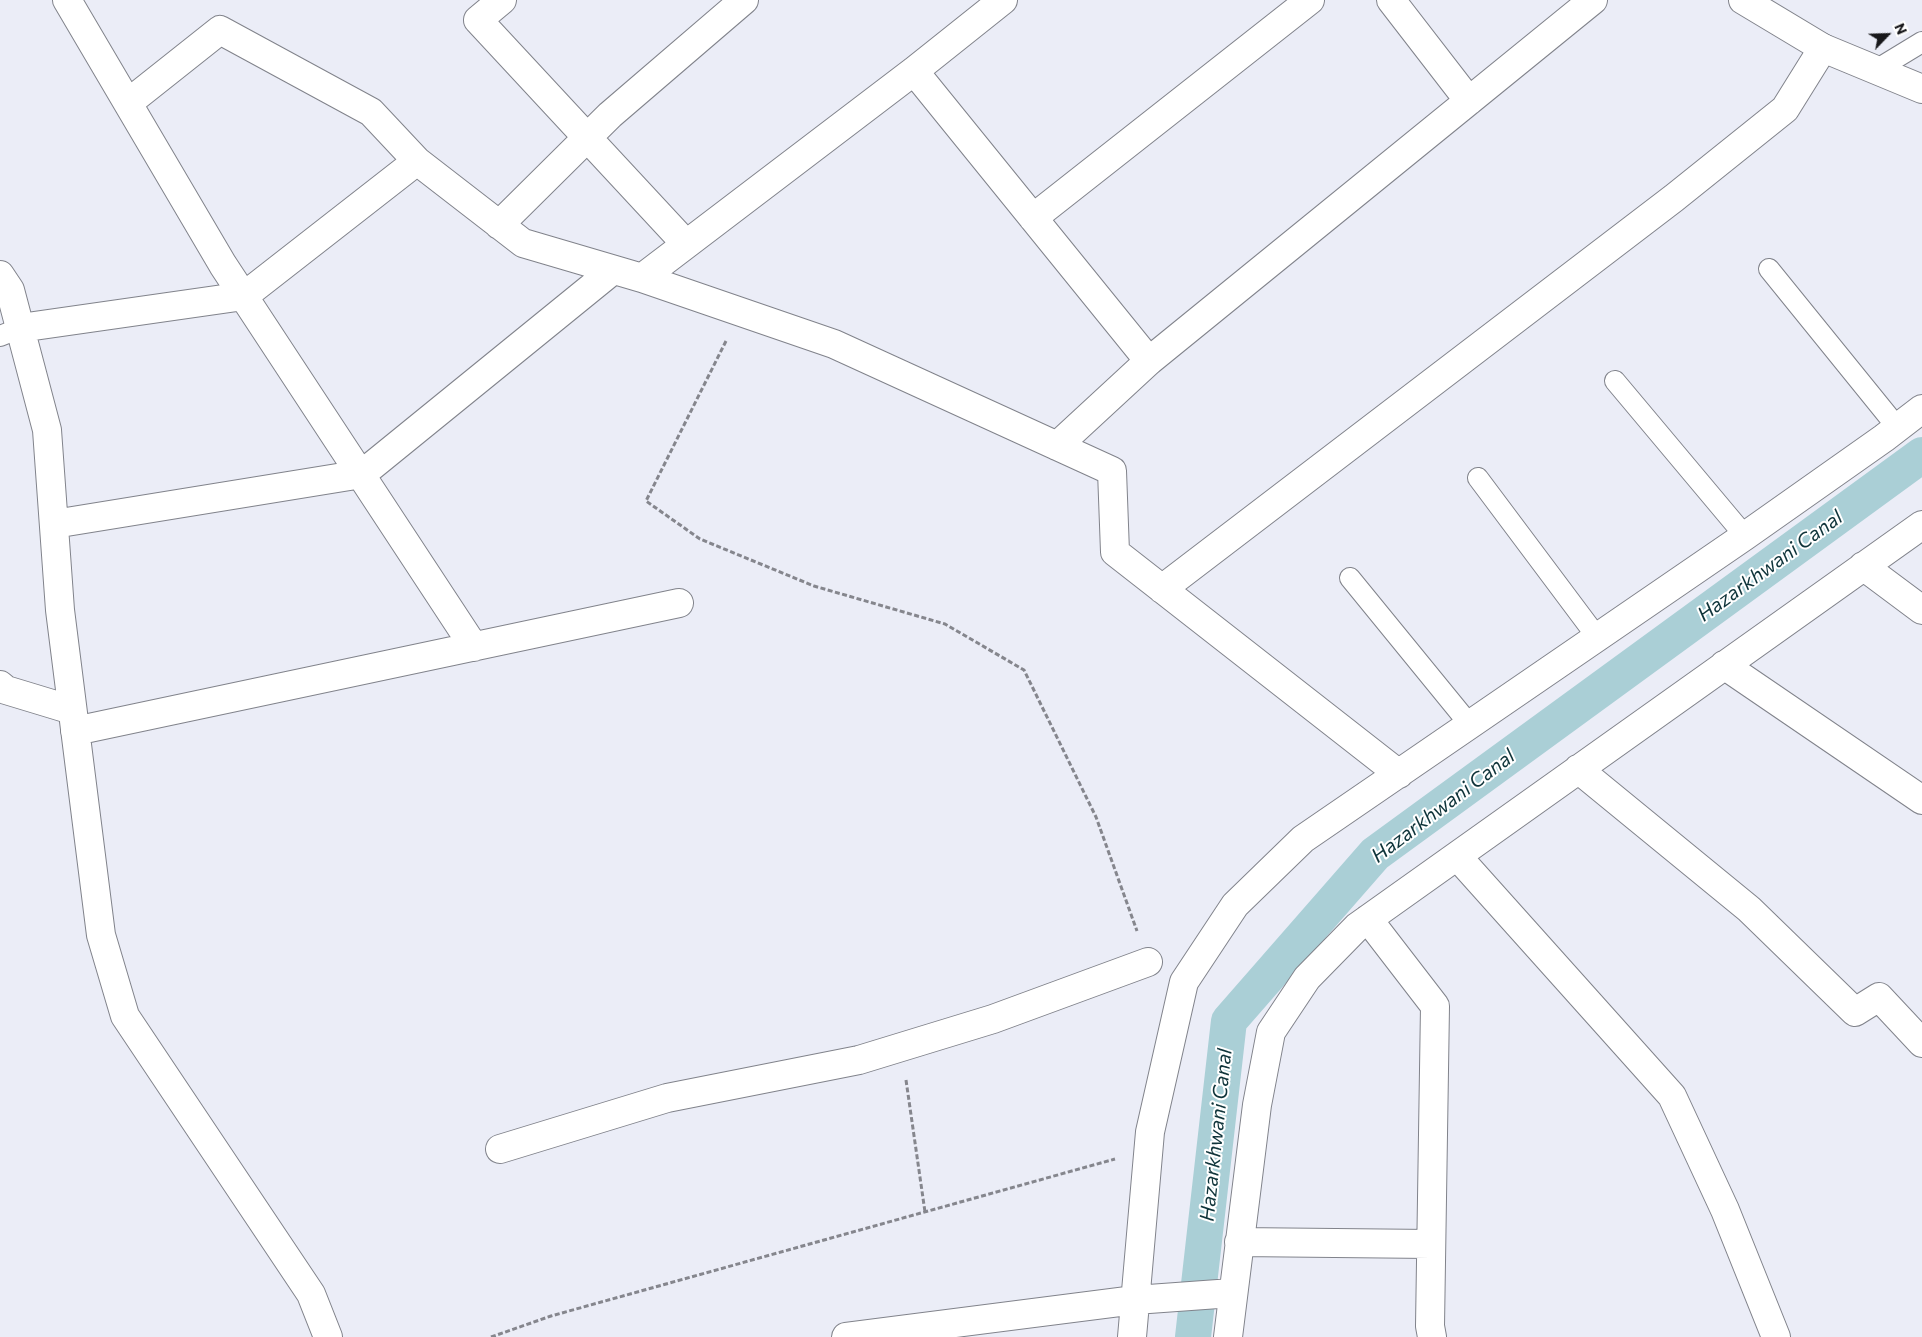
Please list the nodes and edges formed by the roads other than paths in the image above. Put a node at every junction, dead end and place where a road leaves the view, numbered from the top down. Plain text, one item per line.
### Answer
1 (67, 0) edge
2 (502, 0) edge
3 (744, 0) edge
4 (1003, 0) edge
5 (1310, 0) edge
6 (1391, 0) edge
7 (1593, 0) edge
8 (1743, 0) edge
9 (1922, 42) edge
10 (1823, 48) junction
11 (914, 70) junction
12 (1876, 70) junction
13 (1922, 89) edge
14 (1469, 101) junction
15 (128, 102) junction
16 (588, 137) junction
17 (417, 161) junction
18 (1033, 218) junction
19 (499, 226) junction
20 (686, 244) junction
21 (1769, 269) dead end
22 (613, 270) junction
23 (0, 275) edge
24 (642, 278) junction
25 (244, 296) junction
26 (10, 332) edge
27 (1149, 361) junction
28 (1615, 381) dead end
29 (1922, 409) edge
30 (1897, 427) junction
31 (1057, 446) junction
32 (362, 474) junction
33 (1478, 478) dead end
34 (54, 524) junction
35 (1922, 525) edge
36 (1745, 536) junction
37 (1863, 566) junction
38 (1350, 578) dead end
39 (1162, 589) junction
40 (679, 603) dead end
41 (1922, 610) edge
42 (1597, 637) junction
43 (474, 647) junction
44 (1724, 665) junction
45 (0, 685) edge
46 (74, 721) junction
47 (1470, 725) junction
48 (1578, 770) junction
49 (1399, 774) junction
50 (1922, 800) edge
51 (1457, 856) junction
52 (1368, 919) junction
53 (1148, 962) road end
54 (1922, 1043) edge
55 (500, 1149) dead end
56 (1239, 1242) junction
57 (1431, 1244) junction
58 (1231, 1293) junction
59 (1137, 1300) junction
60 (328, 1337) edge
61 (846, 1337) edge
62 (1132, 1337) edge
63 (1228, 1337) edge
64 (1432, 1337) edge
65 (1776, 1337) edge

1 - 15 street
2 - 16 street
3 - 16 street
4 - 11 street
5 - 18 street
6 - 14 street
7 - 14 street
8 - 10 street
9 - 12 lane
10 - 12 street
10 - 39 street
11 - 18 street
11 - 20 street
12 - 13 street
14 - 27 street
15 - 17 street
15 - 25 street
16 - 19 street
16 - 20 street
17 - 19 street
17 - 25 street
18 - 27 street
19 - 22 street
20 - 24 street
21 - 30 lane
22 - 24 street
22 - 32 street
23 - 26 street
24 - 31 street
25 - 26 street
25 - 32 street
26 - 34 street
27 - 31 street
28 - 36 lane
29 - 30 street
30 - 36 street
31 - 39 street
32 - 34 street
32 - 43 street
33 - 42 lane
34 - 46 street
35 - 37 street
36 - 42 street
37 - 41 street
37 - 44 street
38 - 47 lane
39 - 49 street
40 - 43 street
42 - 47 street
43 - 46 street
44 - 48 street
44 - 50 street
45 - 46 street
46 - 60 street
47 - 49 street
48 - 51 street
48 - 54 street
49 - 59 street
51 - 52 street
51 - 65 street
52 - 56 street
52 - 57 street
53 - 55 street
56 - 57 street
56 - 58 street
57 - 64 street
58 - 59 street
58 - 63 street
59 - 61 street
59 - 62 street

